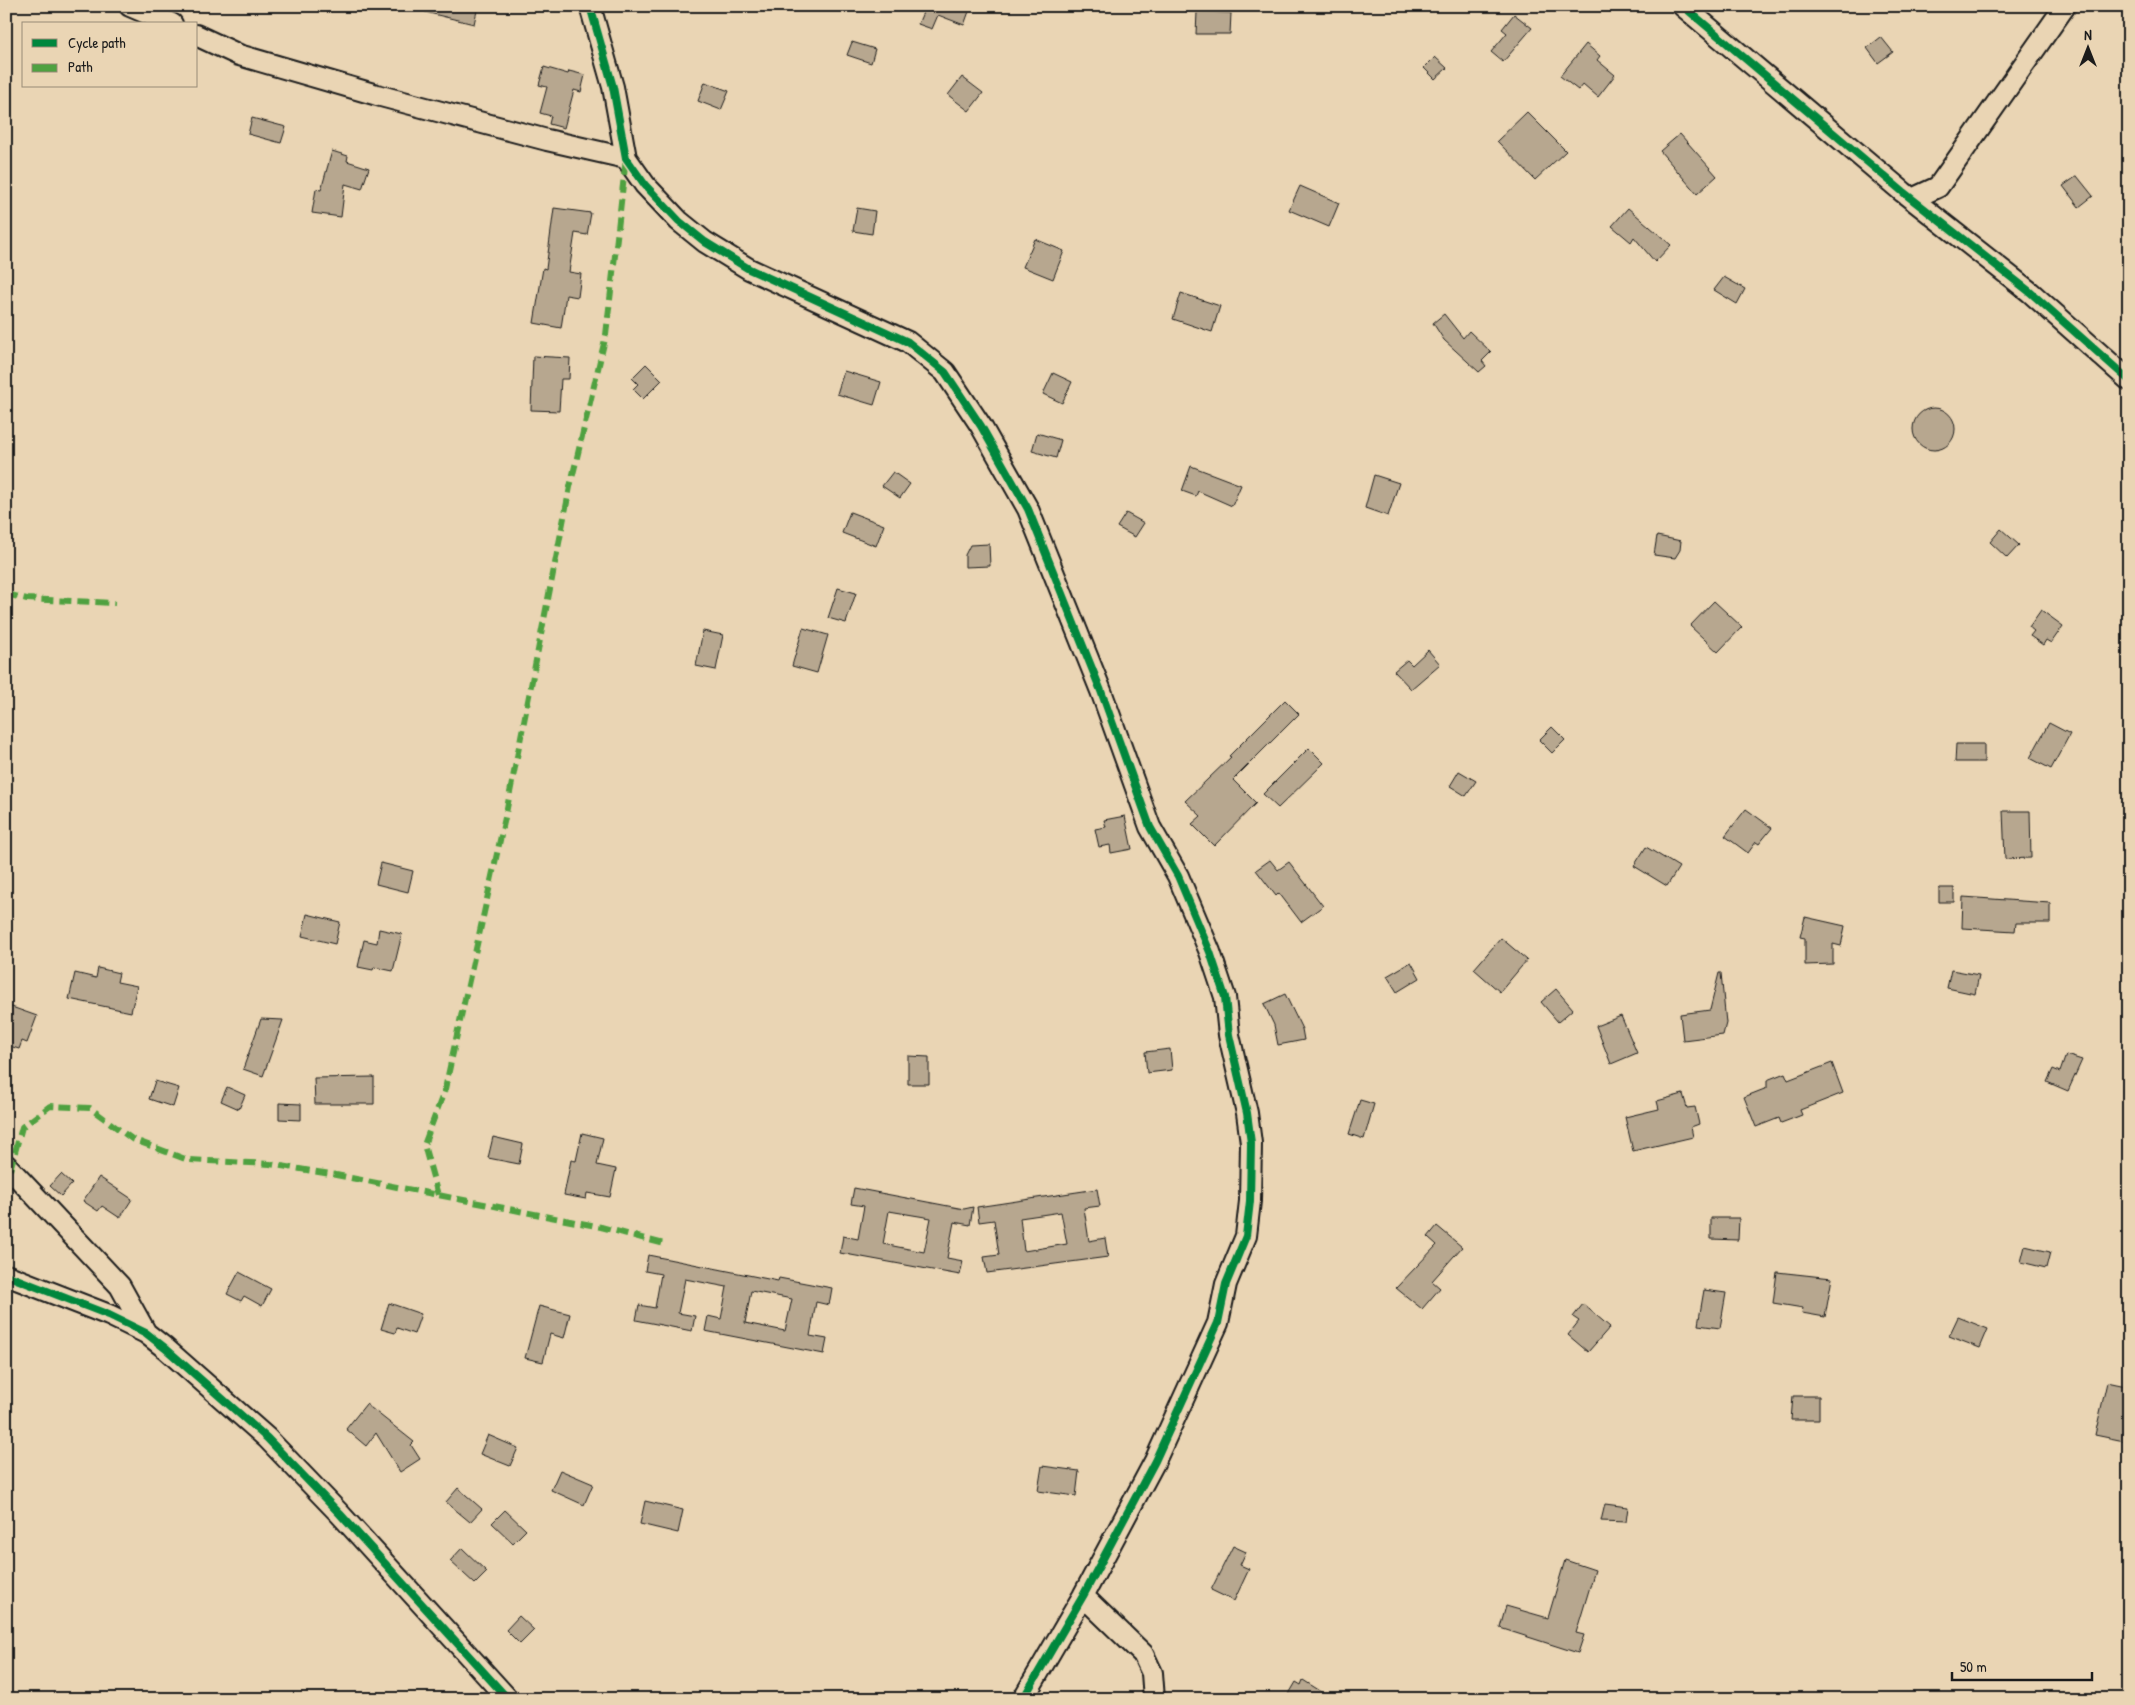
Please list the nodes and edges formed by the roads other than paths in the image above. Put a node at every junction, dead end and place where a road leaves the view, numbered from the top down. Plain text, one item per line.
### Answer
1 (130, 6) edge
2 (590, 6) edge
3 (1683, 6) edge
4 (2065, 6) edge
5 (167, 22) edge
6 (198, 36) edge
7 (626, 158) junction
8 (1912, 199) junction
9 (2129, 380) edge
10 (6, 1165) edge
11 (6, 1275) edge
12 (146, 1332) junction
13 (1083, 1596) junction
14 (508, 1699) edge
15 (1023, 1699) edge
16 (1154, 1699) edge

1 - 5 street
2 - 7 street
3 - 8 street
4 - 8 street
6 - 7 street
7 - 13 street
8 - 9 street
10 - 12 street
11 - 12 street
12 - 14 street
13 - 15 street
13 - 16 street

